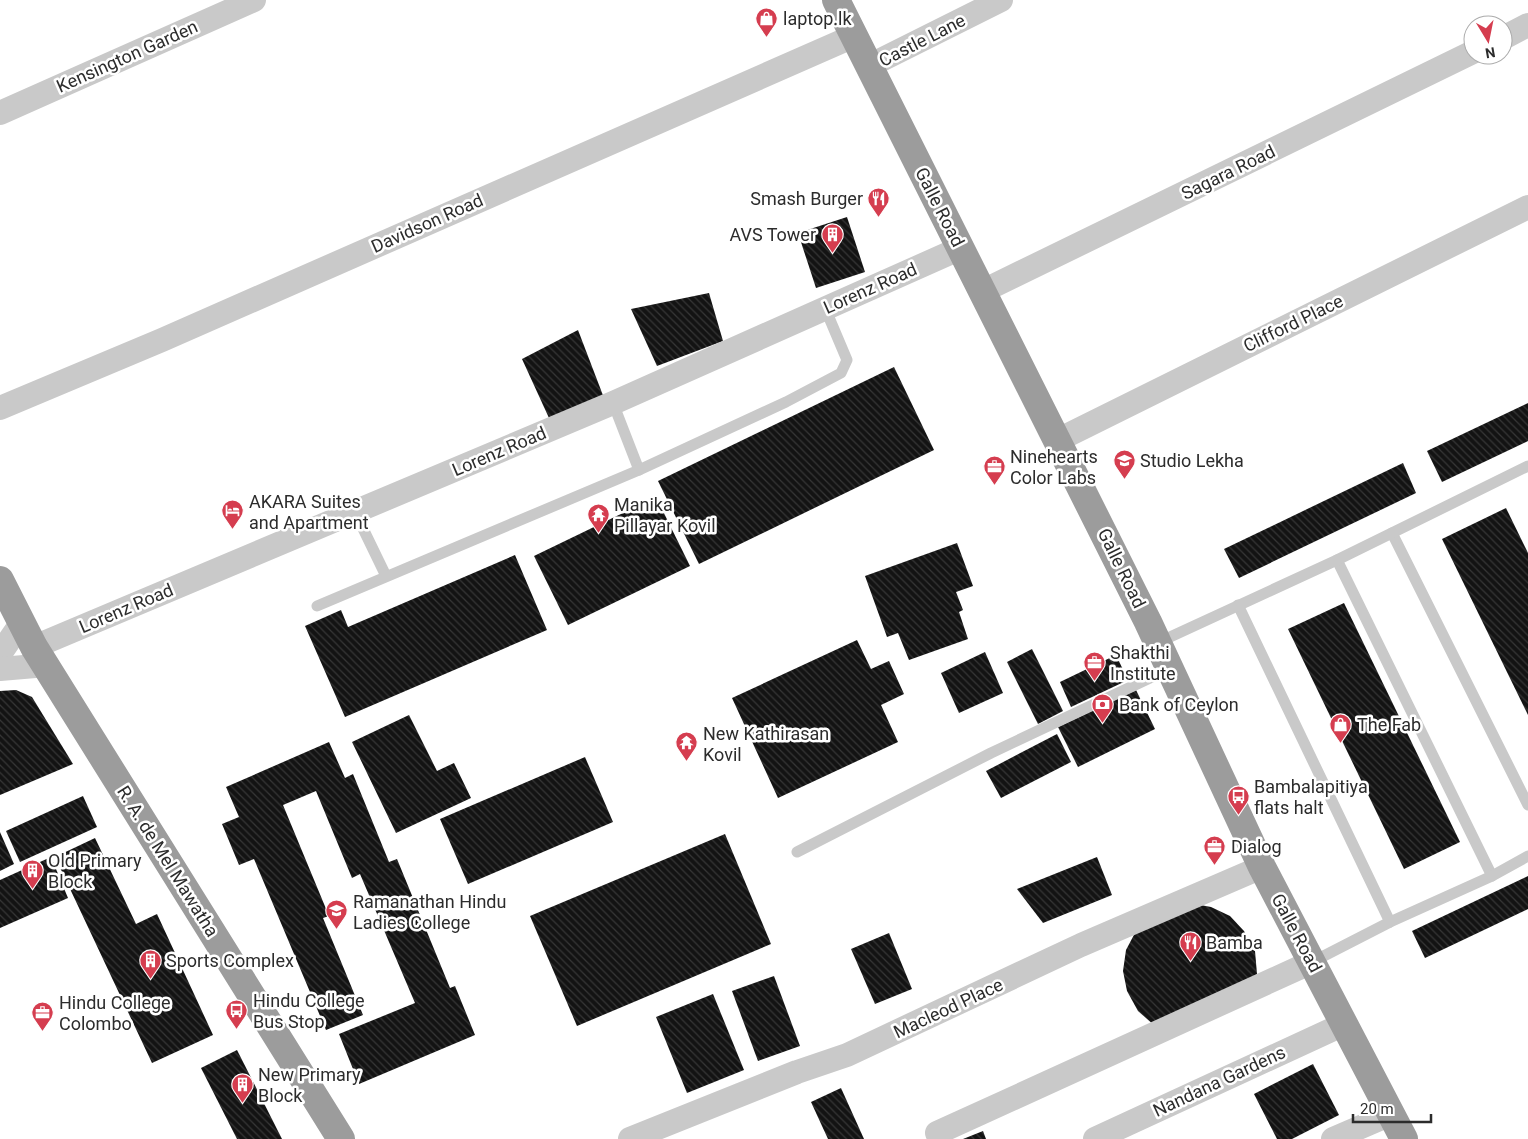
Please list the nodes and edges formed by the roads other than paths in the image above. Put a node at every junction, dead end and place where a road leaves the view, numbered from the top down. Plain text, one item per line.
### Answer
1 (254, 0) edge
2 (836, 0) edge
3 (1002, 0) edge
4 (1528, 25) edge
5 (1513, 33) edge
6 (854, 36) junction
7 (1463, 57) edge
8 (869, 66) junction
9 (0, 113) edge
10 (1528, 207) edge
11 (961, 248) junction
12 (983, 291) junction
13 (825, 308) junction
14 (613, 403) junction
15 (0, 408) edge
16 (1058, 440) junction
17 (1528, 466) edge
18 (638, 470) junction
19 (355, 512) junction
20 (1392, 533) junction
21 (1337, 560) junction
22 (386, 576) junction
23 (0, 580) edge
24 (1238, 605) junction
25 (317, 606) dead end
26 (22, 622) junction
27 (1157, 643) junction
28 (0, 654) edge
29 (40, 656) junction
30 (0, 669) edge
31 (1169, 669) junction
32 (1528, 806) edge
33 (797, 852) dead end
34 (1528, 856) edge
35 (1262, 867) junction
36 (1492, 876) junction
37 (1390, 922) junction
38 (1312, 962) junction
39 (1344, 1024) junction
40 (1391, 1114) junction
41 (937, 1133) dead end
42 (341, 1139) edge
43 (630, 1139) edge
44 (1095, 1139) edge
45 (1334, 1139) edge
46 (1404, 1139) edge

1 - 9 street, Kensington Garden
2 - 6 highway, Galle Road
3 - 8 street, Castle Lane
4 - 5 street
6 - 8 highway, Galle Road
6 - 15 street, Davidson Road
7 - 12 street, Sagara Road
8 - 11 highway, Galle Road
10 - 16 street, Clifford Place
11 - 12 highway, Galle Road
11 - 13 street, Lorenz Road
12 - 16 highway, Galle Road
13 - 14 street, Lorenz Road
13 - 18 lane
14 - 18 lane
14 - 19 street, Lorenz Road
16 - 27 highway, Galle Road
17 - 20 lane
18 - 22 lane
19 - 22 lane
19 - 29 street, Lorenz Road
20 - 21 lane
20 - 32 lane
21 - 24 lane
21 - 36 lane
22 - 25 lane
23 - 26 highway, R. A. de Mel Mawatha
24 - 27 lane
24 - 37 lane
26 - 28 street
26 - 29 highway, R. A. de Mel Mawatha
27 - 31 highway, Galle Road
29 - 30 street, Lorenz Road
29 - 42 highway, R. A. de Mel Mawatha
31 - 33 lane
31 - 35 highway, Galle Road
34 - 36 lane
35 - 38 highway, Galle Road
35 - 43 street, Macleod Place
36 - 37 lane
37 - 38 lane
38 - 39 highway, Galle Road
38 - 41 street
39 - 40 highway, Galle Road
39 - 44 street, Nandana Gardens
40 - 45 street
40 - 46 highway, Galle Road

